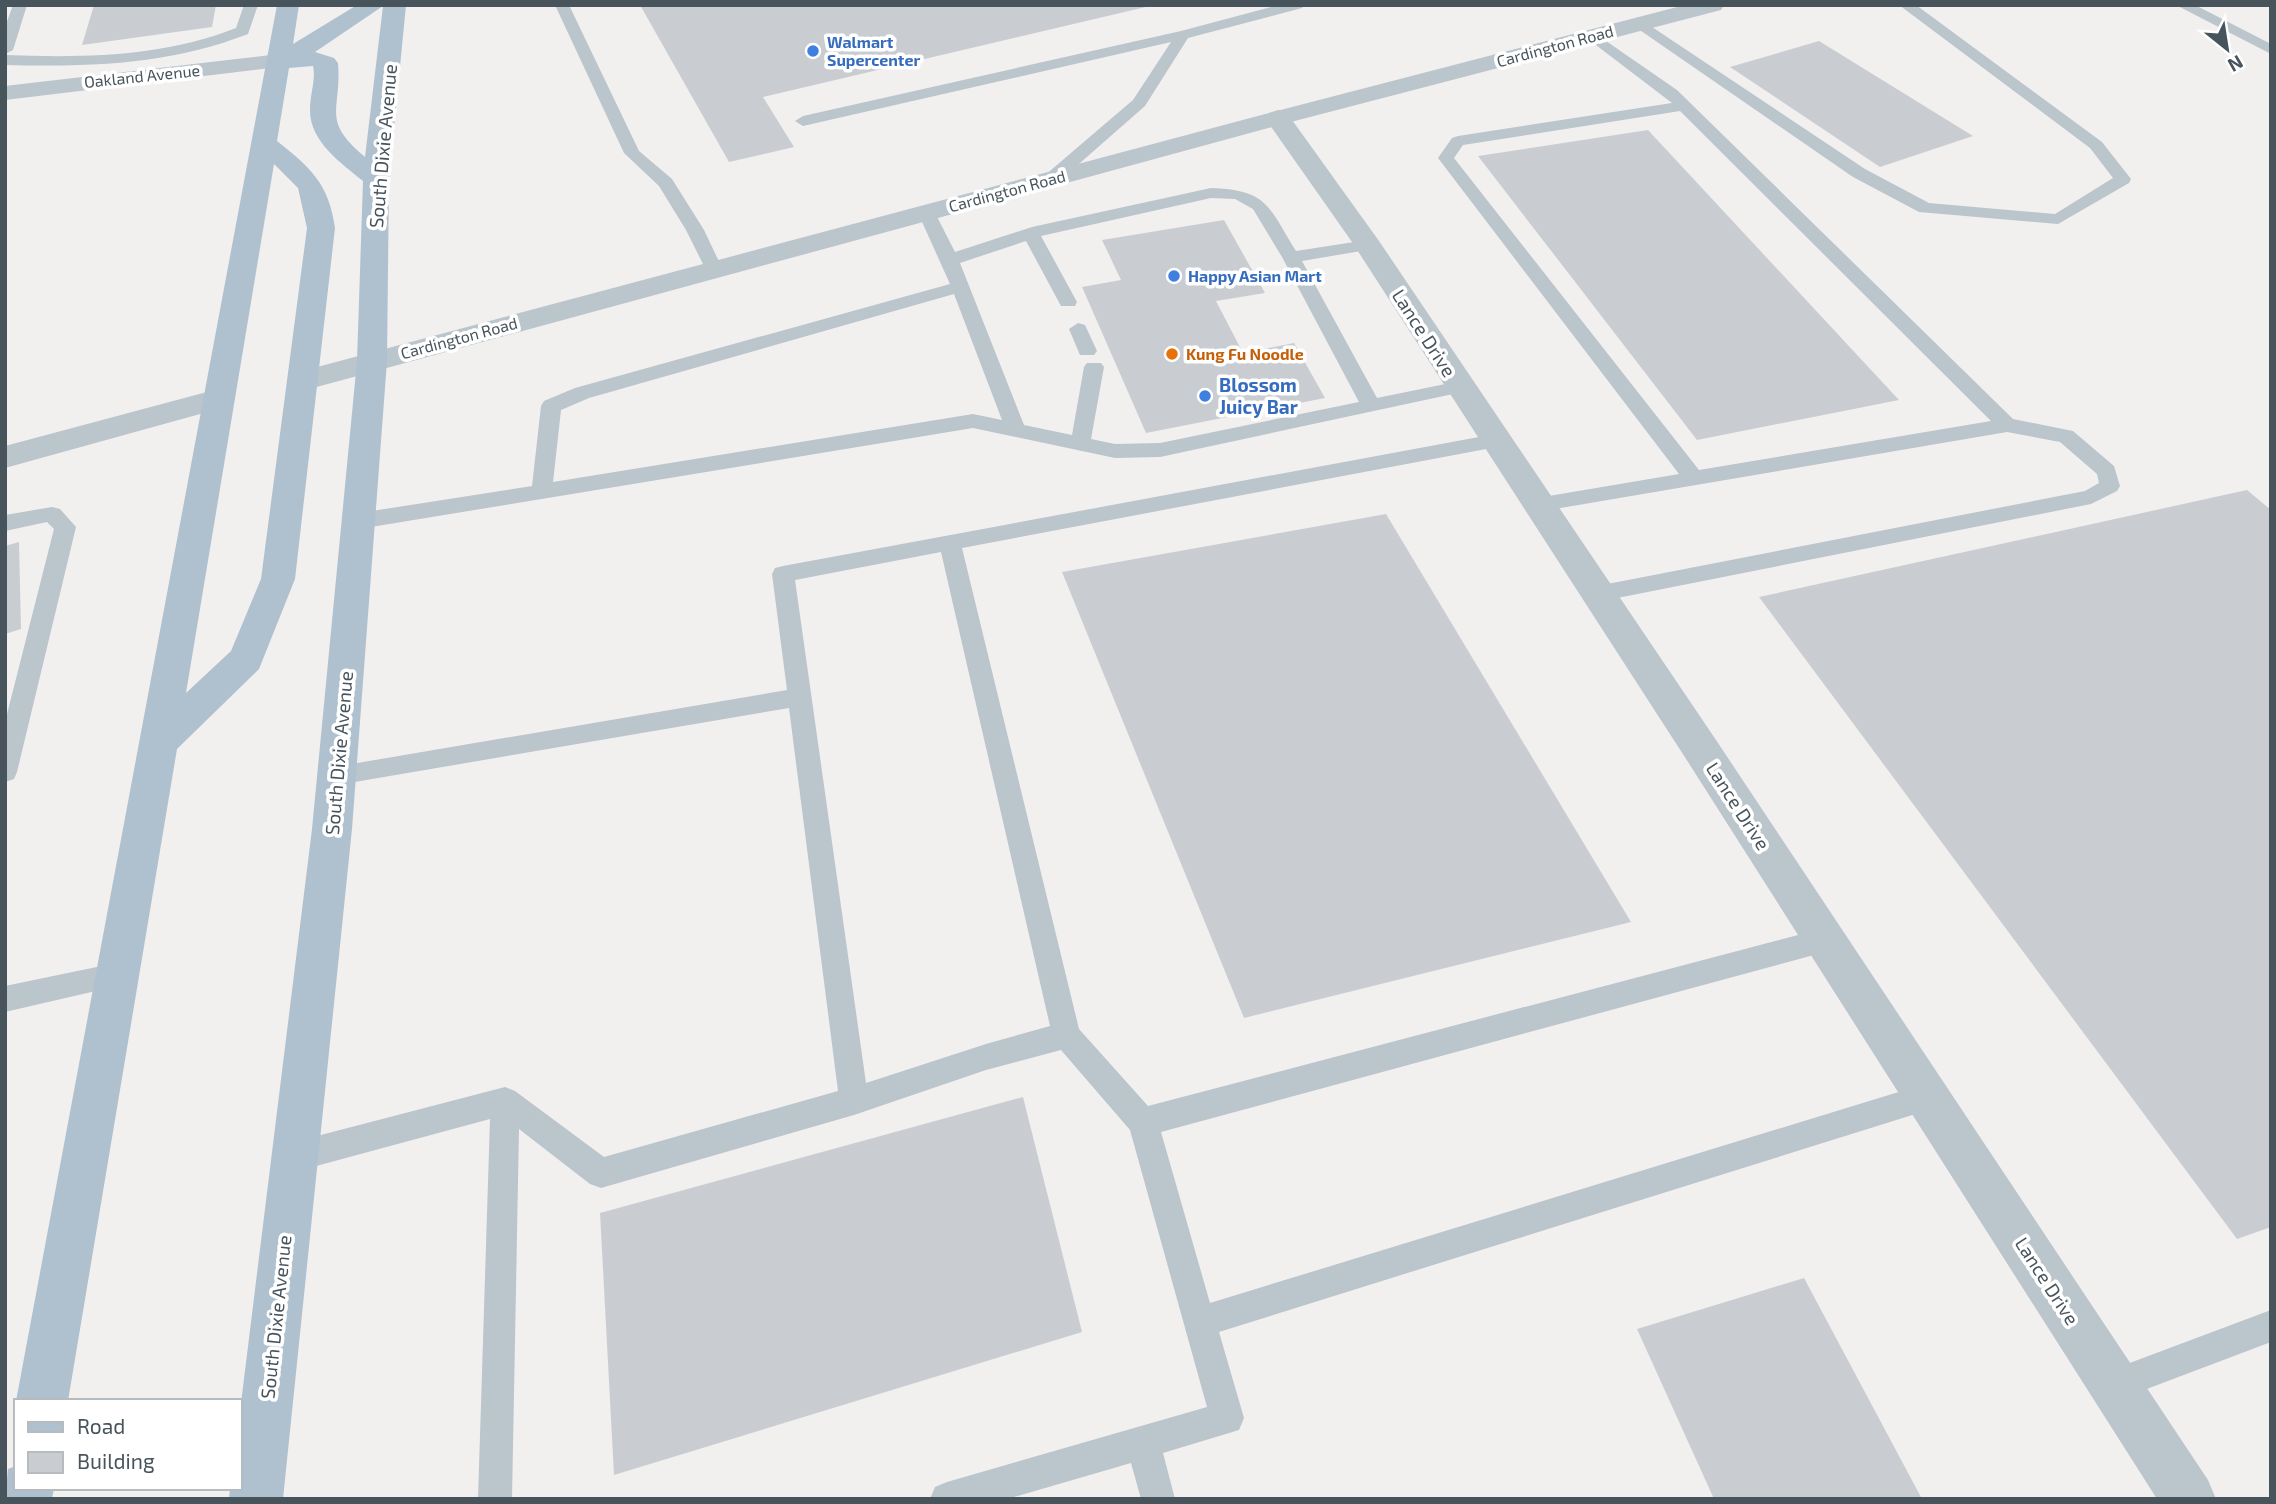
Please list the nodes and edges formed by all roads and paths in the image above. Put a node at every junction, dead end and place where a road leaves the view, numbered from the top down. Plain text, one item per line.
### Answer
1 (20, 5) edge
2 (251, 5) edge
3 (288, 5) edge
4 (373, 5) edge
5 (395, 5) edge
6 (562, 5) edge
7 (1297, 5) edge
8 (1713, 5) edge
9 (1906, 5) edge
10 (2183, 5) edge
11 (1638, 24) junction
12 (1183, 36) junction
13 (1592, 36) junction
14 (5, 50) edge
15 (2271, 50) edge
16 (5, 60) edge
17 (279, 61) junction
18 (5, 93) edge
19 (1684, 106) junction
20 (1278, 118) junction
21 (803, 121) dead end
22 (266, 145) junction
23 (376, 179) junction
24 (1050, 180) junction
25 (927, 213) junction
26 (1031, 234) junction
27 (1367, 245) junction
28 (1291, 257) junction
29 (950, 260) junction
30 (714, 270) junction
31 (960, 287) junction
32 (1068, 302) dead end
33 (1078, 328) dead end
34 (372, 361) junction
35 (302, 381) junction
36 (1460, 387) junction
37 (218, 398) junction
38 (1371, 406) junction
39 (2007, 425) junction
40 (1016, 430) junction
41 (1495, 441) junction
42 (1080, 444) junction
43 (5, 457) edge
44 (1694, 478) junction
45 (542, 491) junction
46 (1537, 505) junction
47 (359, 521) junction
48 (5, 523) edge
49 (950, 543) junction
50 (1597, 594) junction
51 (799, 697) junction
52 (13, 702) edge
53 (157, 744) junction
54 (5, 772) edge
55 (337, 775) junction
56 (1825, 940) junction
57 (116, 975) junction
58 (5, 999) edge
59 (1066, 1035) junction
60 (1928, 1097) junction
61 (505, 1101) junction
62 (854, 1101) junction
63 (1143, 1122) junction
64 (294, 1157) junction
65 (1199, 1322) junction
66 (2271, 1326) edge
67 (2115, 1385) junction
68 (42, 1399) edge
69 (1143, 1443) junction
70 (256, 1499) edge
71 (495, 1499) edge
72 (947, 1499) edge
73 (1158, 1499) edge
74 (2189, 1499) edge

1 - 14 lane
2 - 16 lane
3 - 17 main road
4 - 17 main road
5 - 23 main road, South Dixie Avenue
6 - 30 lane
7 - 12 lane
8 - 11 street, Cardington Road
9 - 11 lane
10 - 15 lane
11 - 13 street, Cardington Road
12 - 21 lane
12 - 24 lane
13 - 19 lane
13 - 20 street, Cardington Road
17 - 18 street, Oakland Avenue
17 - 22 main road
17 - 23 main road
19 - 39 lane
19 - 44 lane
20 - 24 street, Cardington Road
20 - 27 street, Lance Drive
22 - 35 main road
22 - 37 main road
23 - 34 main road, South Dixie Avenue
24 - 25 street, Cardington Road
25 - 29 lane
25 - 30 street, Cardington Road
26 - 28 lane
26 - 29 lane
26 - 32 lane
27 - 28 lane
27 - 36 street, Lance Drive
28 - 38 lane
29 - 31 lane
30 - 34 street, Cardington Road
31 - 40 lane
31 - 45 lane
33 - 42 lane
34 - 35 street, Cardington Road
34 - 47 main road, South Dixie Avenue
35 - 53 main road
36 - 38 lane
36 - 41 street, Lance Drive
37 - 43 street
37 - 53 main road
38 - 42 lane
39 - 44 lane
39 - 50 lane
40 - 42 lane
40 - 45 lane
41 - 46 street, Lance Drive
41 - 49 lane
44 - 46 lane
45 - 47 lane
46 - 50 street, Lance Drive
47 - 55 main road, South Dixie Avenue
48 - 52 lane
49 - 51 lane
49 - 59 lane
50 - 56 street, Lance Drive
51 - 55 lane
51 - 62 lane
52 - 54 lane
53 - 57 main road
55 - 64 main road, South Dixie Avenue
56 - 60 street, Lance Drive
56 - 63 lane
57 - 58 lane
57 - 68 main road
59 - 62 lane
59 - 63 lane
60 - 65 lane
60 - 67 street, Lance Drive
61 - 62 lane
61 - 64 lane
61 - 71 lane
63 - 65 lane
64 - 70 main road, South Dixie Avenue
65 - 69 lane
66 - 67 lane
67 - 74 street, Lance Drive
69 - 72 lane
69 - 73 lane

